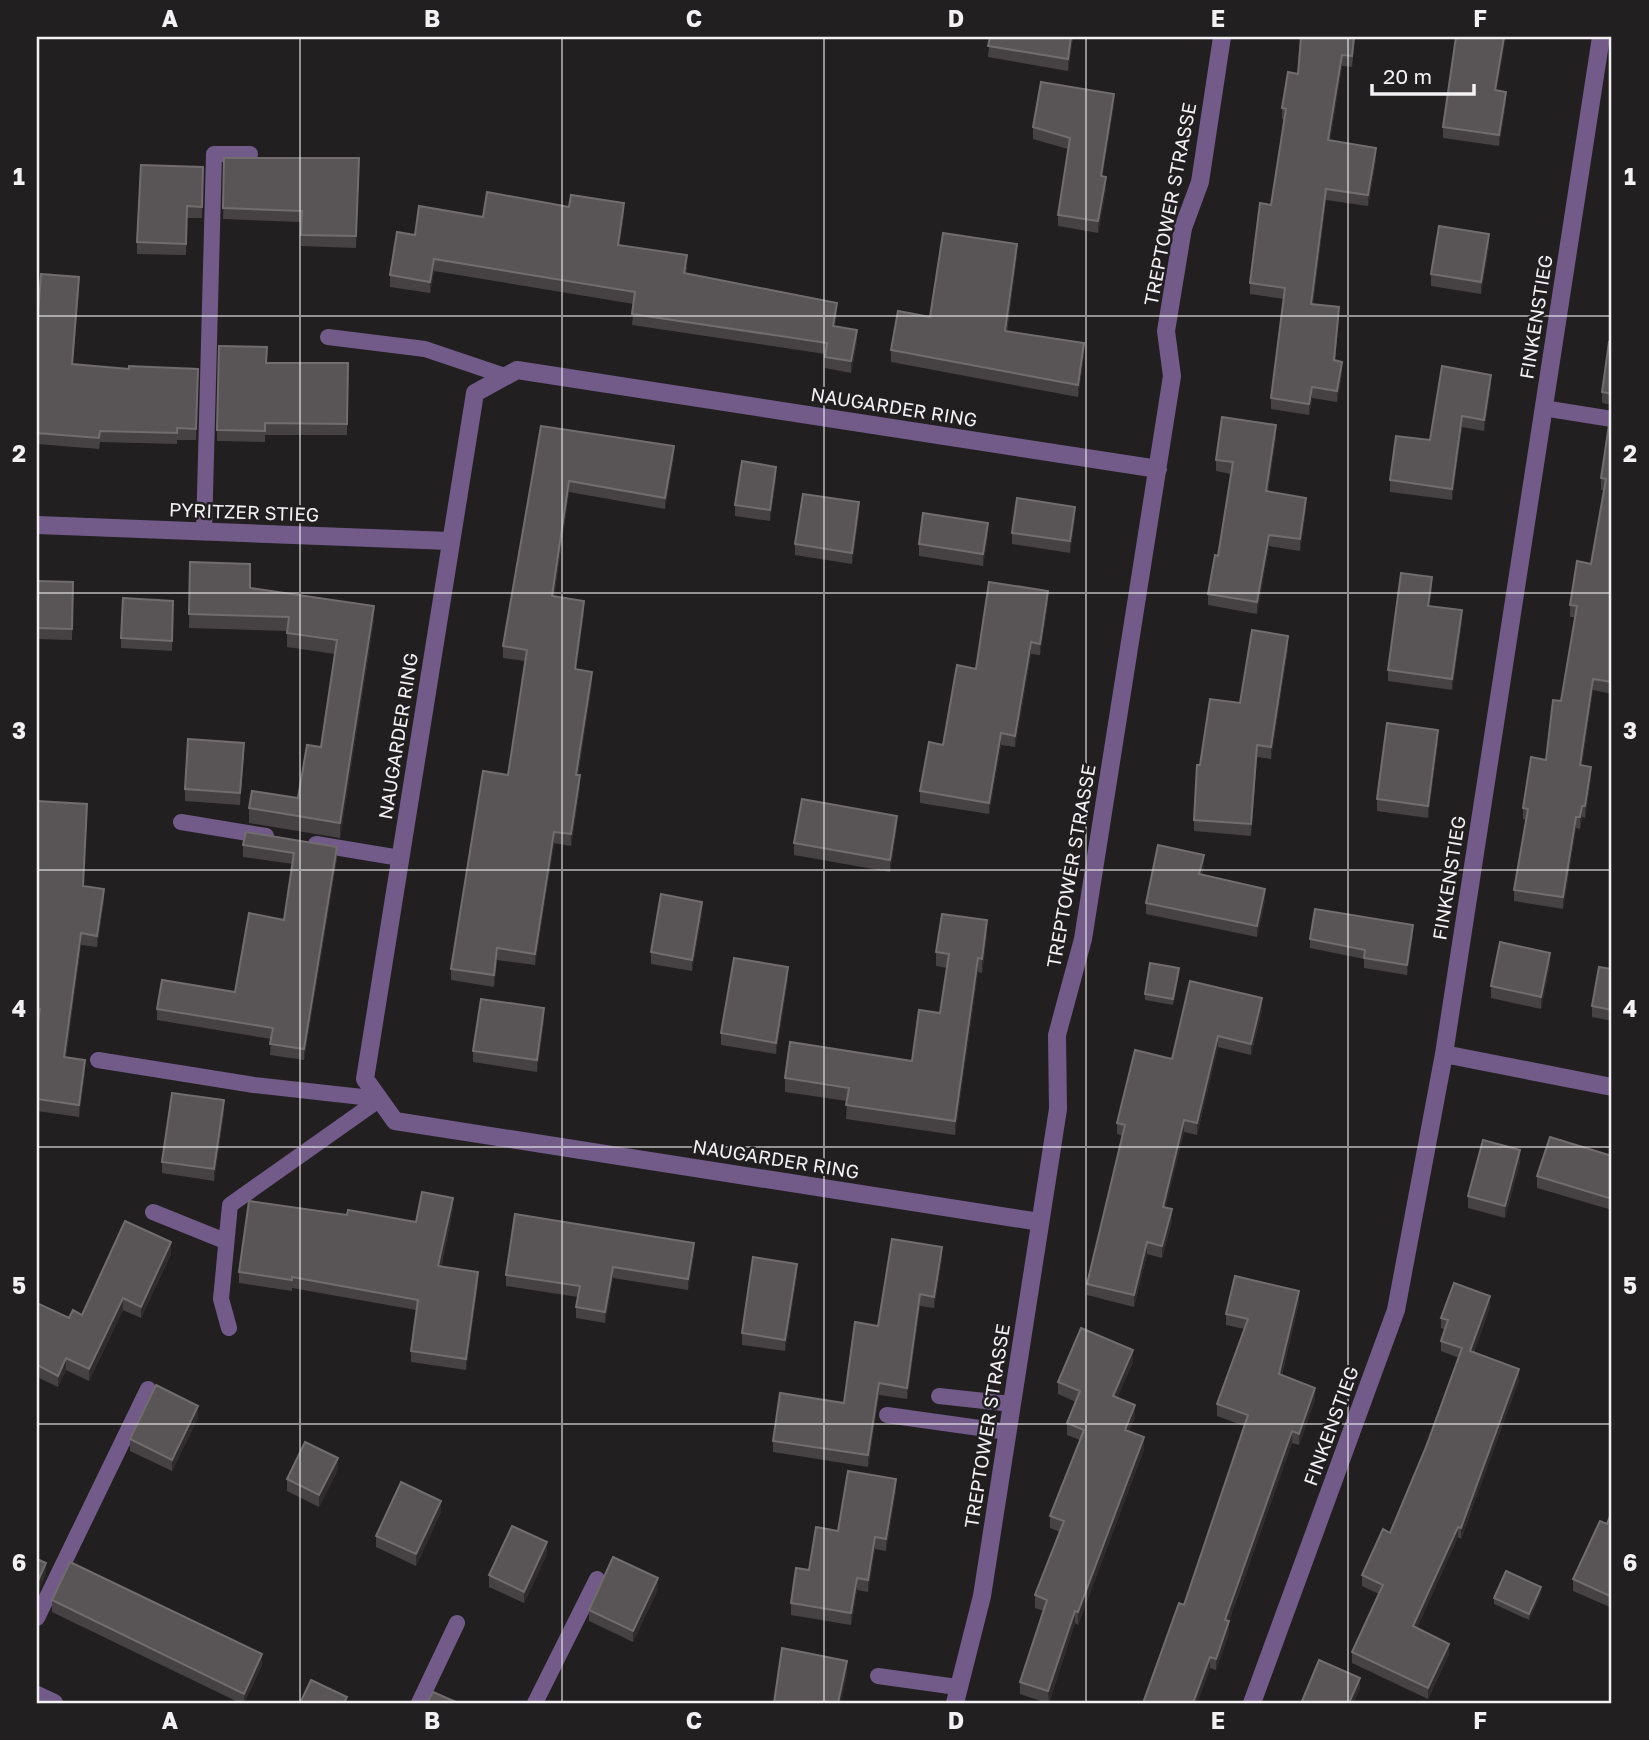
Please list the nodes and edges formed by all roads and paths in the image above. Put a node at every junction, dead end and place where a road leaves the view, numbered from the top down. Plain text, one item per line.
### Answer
1 (1222, 37) edge
2 (1601, 37) edge
3 (250, 154) dead end
4 (328, 337) dead end
5 (505, 376) junction
6 (1543, 408) junction
7 (1612, 419) edge
8 (1158, 469) junction
9 (37, 525) edge
10 (204, 532) junction
11 (449, 541) junction
12 (181, 822) dead end
13 (400, 858) junction
14 (1444, 1054) junction
15 (98, 1060) dead end
16 (1612, 1087) edge
17 (380, 1099) junction
18 (153, 1212) dead end
19 (1040, 1222) junction
20 (225, 1241) junction
21 (229, 1328) dead end
22 (148, 1389) dead end
23 (939, 1396) dead end
24 (1012, 1404) junction
25 (887, 1415) dead end
26 (1007, 1432) junction
27 (597, 1579) dead end
28 (37, 1618) edge
29 (457, 1623) dead end
30 (877, 1676) dead end
31 (37, 1695) edge
32 (956, 1695) edge
33 (54, 1703) edge
34 (419, 1703) edge
35 (535, 1703) edge
36 (1252, 1703) edge

1 - 8 street, TREPTOWER STRASSE
2 - 6 street, FINKENSTIEG
3 - 10 lane
4 - 5 lane
5 - 8 street, NAUGARDER RING
5 - 11 street, NAUGARDER RING
6 - 7 lane
6 - 14 street, FINKENSTIEG
8 - 19 street, TREPTOWER STRASSE
9 - 10 street, PYRITZER STIEG
10 - 11 street, PYRITZER STIEG
11 - 13 street, NAUGARDER RING
12 - 13 lane
13 - 17 street, NAUGARDER RING
14 - 16 street
14 - 36 street, FINKENSTIEG
15 - 17 lane
17 - 19 street, NAUGARDER RING
17 - 20 lane
18 - 20 lane
19 - 24 street, TREPTOWER STRASSE
20 - 21 lane
22 - 28 lane
23 - 24 lane
24 - 26 street, TREPTOWER STRASSE
25 - 26 lane
26 - 32 street, TREPTOWER STRASSE
27 - 35 lane
29 - 34 lane
30 - 32 lane
31 - 33 street

